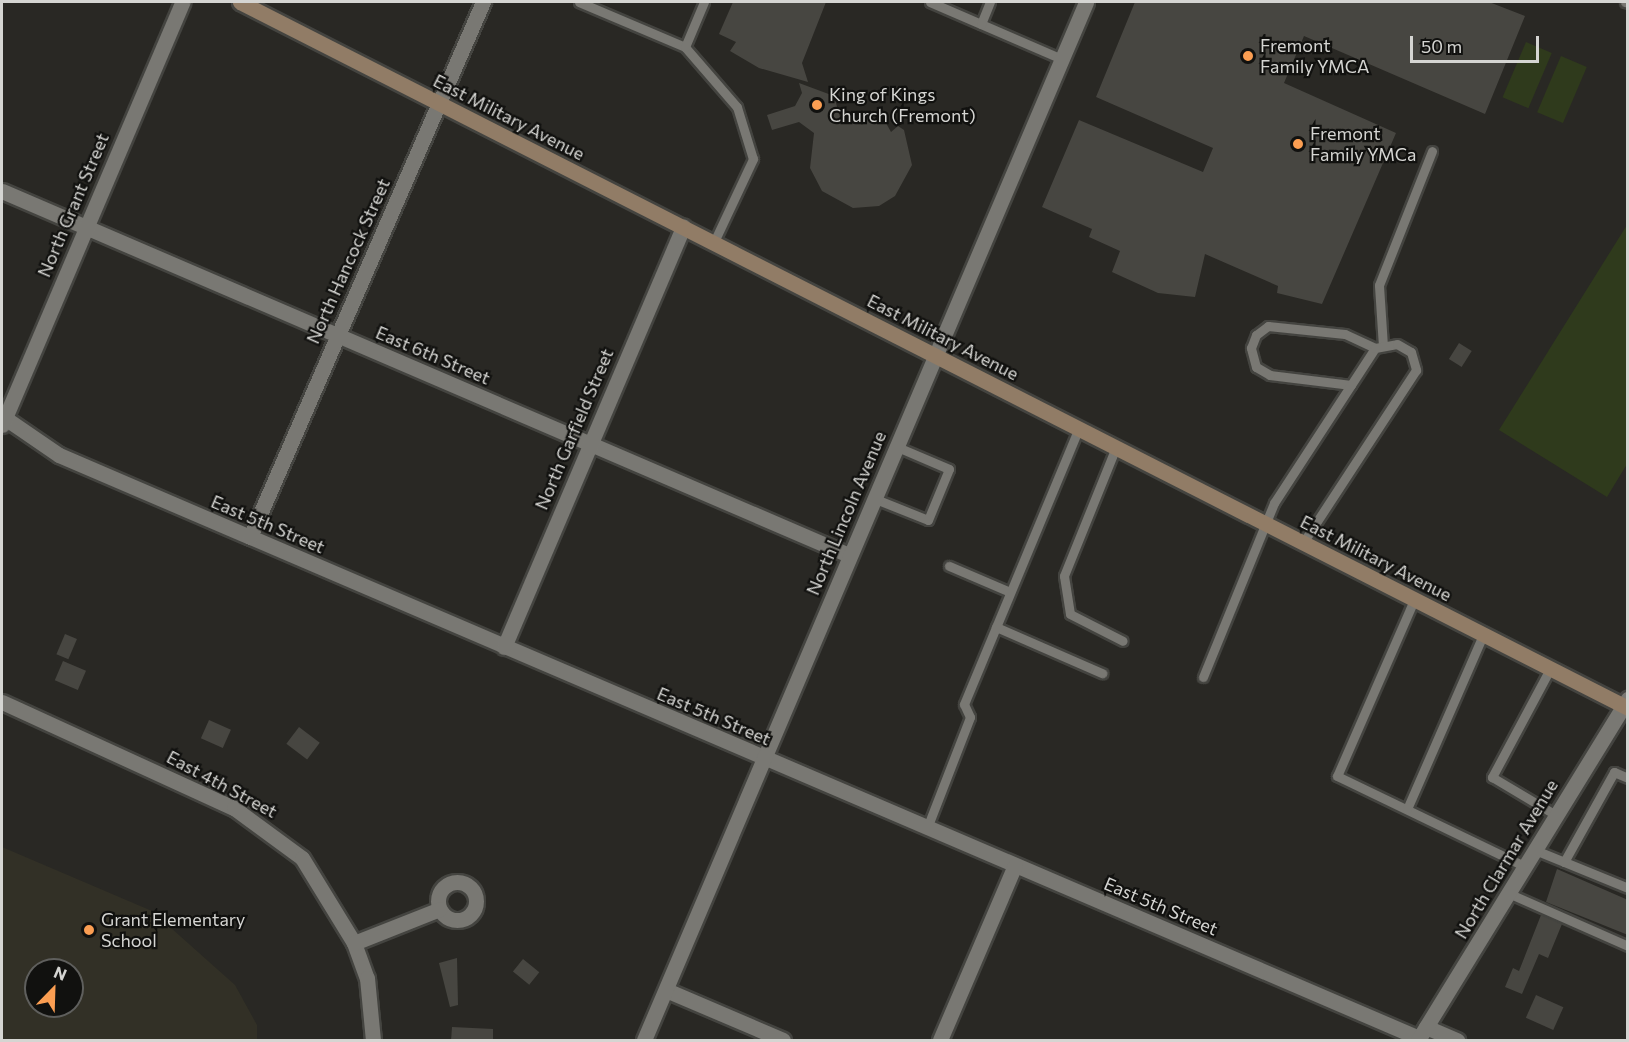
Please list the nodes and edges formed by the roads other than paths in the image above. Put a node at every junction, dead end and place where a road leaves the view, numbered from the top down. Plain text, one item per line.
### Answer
1 (182, 2) edge
2 (240, 2) edge
3 (483, 2) edge
4 (579, 2) edge
5 (704, 2) edge
6 (930, 2) edge
7 (990, 2) edge
8 (1086, 2) edge
9 (981, 24) junction
10 (685, 47) junction
11 (1062, 59) junction
12 (438, 103) junction
13 (1432, 151) dead end
14 (2, 191) edge
15 (85, 227) junction
16 (683, 227) junction
17 (714, 242) junction
18 (337, 336) junction
19 (1379, 347) junction
20 (934, 354) junction
21 (1351, 385) junction
22 (2, 420) edge
23 (1079, 428) junction
24 (589, 442) junction
25 (895, 446) junction
26 (1116, 447) junction
27 (873, 498) junction
28 (1266, 524) junction
29 (250, 537) junction
30 (1303, 543) junction
31 (849, 555) junction
32 (949, 566) dead end
33 (1010, 592) junction
34 (1414, 600) junction
35 (996, 627) junction
36 (1483, 635) junction
37 (1123, 641) dead end
38 (504, 647) junction
39 (1550, 669) junction
40 (1102, 674) dead end
41 (1203, 677) dead end
42 (2, 702) edge
43 (1626, 704) edge
44 (764, 758) junction
45 (1628, 778) edge
46 (1407, 809) junction
47 (1556, 815) junction
48 (927, 828) junction
49 (1535, 850) junction
50 (1564, 862) junction
51 (1015, 865) junction
52 (1524, 866) junction
53 (1628, 888) edge
54 (1508, 893) junction
55 (440, 909) dead end
56 (354, 943) junction
57 (1628, 946) edge
58 (666, 990) junction
59 (1421, 1035) edge
60 (372, 1041) edge
61 (644, 1041) edge
62 (783, 1041) edge
63 (940, 1041) edge
64 (1457, 1041) edge

1 - 15 street, North Grant Street
2 - 12 main road, East Military Avenue
3 - 12 street, North Hancock Street
4 - 10 lane
5 - 10 lane
6 - 9 lane
7 - 9 lane
8 - 11 street, North Lincoln Avenue
9 - 11 lane
10 - 17 lane
11 - 20 street, North Lincoln Avenue
12 - 16 main road, East Military Avenue
12 - 18 street, North Hancock Street
13 - 19 lane
14 - 15 street, East 6th Street
15 - 18 street, East 6th Street
15 - 22 street, North Grant Street
16 - 17 main road, East Military Avenue
16 - 24 street, North Garfield Street
17 - 20 main road, East Military Avenue
18 - 24 street, East 6th Street
18 - 29 street, North Hancock Street
19 - 21 lane
19 - 21 lane
19 - 30 lane
20 - 23 main road, East Military Avenue
20 - 25 street, North Lincoln Avenue
21 - 28 lane
22 - 29 street, East 5th Street
23 - 26 main road, East Military Avenue
23 - 33 lane
24 - 31 street, East 6th Street
24 - 38 street, North Garfield Street
25 - 27 street, North Lincoln Avenue
25 - 27 lane
26 - 28 main road, East Military Avenue
26 - 37 lane
27 - 31 street, North Lincoln Avenue
28 - 30 main road, East Military Avenue
28 - 41 lane
29 - 38 street, East 5th Street
30 - 34 main road, East Military Avenue
31 - 44 street, North Lincoln Avenue
32 - 33 lane
33 - 35 lane
34 - 36 main road, East Military Avenue
34 - 46 lane
35 - 40 lane
35 - 48 lane
36 - 39 main road, East Military Avenue
36 - 46 lane
38 - 44 street, East 5th Street
39 - 43 main road, East Military Avenue
39 - 47 lane
42 - 56 street, East 4th Street
43 - 47 street, North Clarmar Avenue
44 - 48 street, East 5th Street
44 - 58 street, North Lincoln Avenue
45 - 50 lane
46 - 52 lane
47 - 49 street, North Clarmar Avenue
48 - 51 street, East 5th Street
49 - 50 lane
49 - 52 street, North Clarmar Avenue
50 - 53 lane
51 - 59 street, East 5th Street
51 - 63 street
52 - 54 street, North Clarmar Avenue
54 - 57 lane
54 - 59 street, North Clarmar Avenue
55 - 56 street
56 - 60 street, East 4th Street
58 - 61 street, North Lincoln Avenue
58 - 62 street
59 - 64 street, East 5th Street

